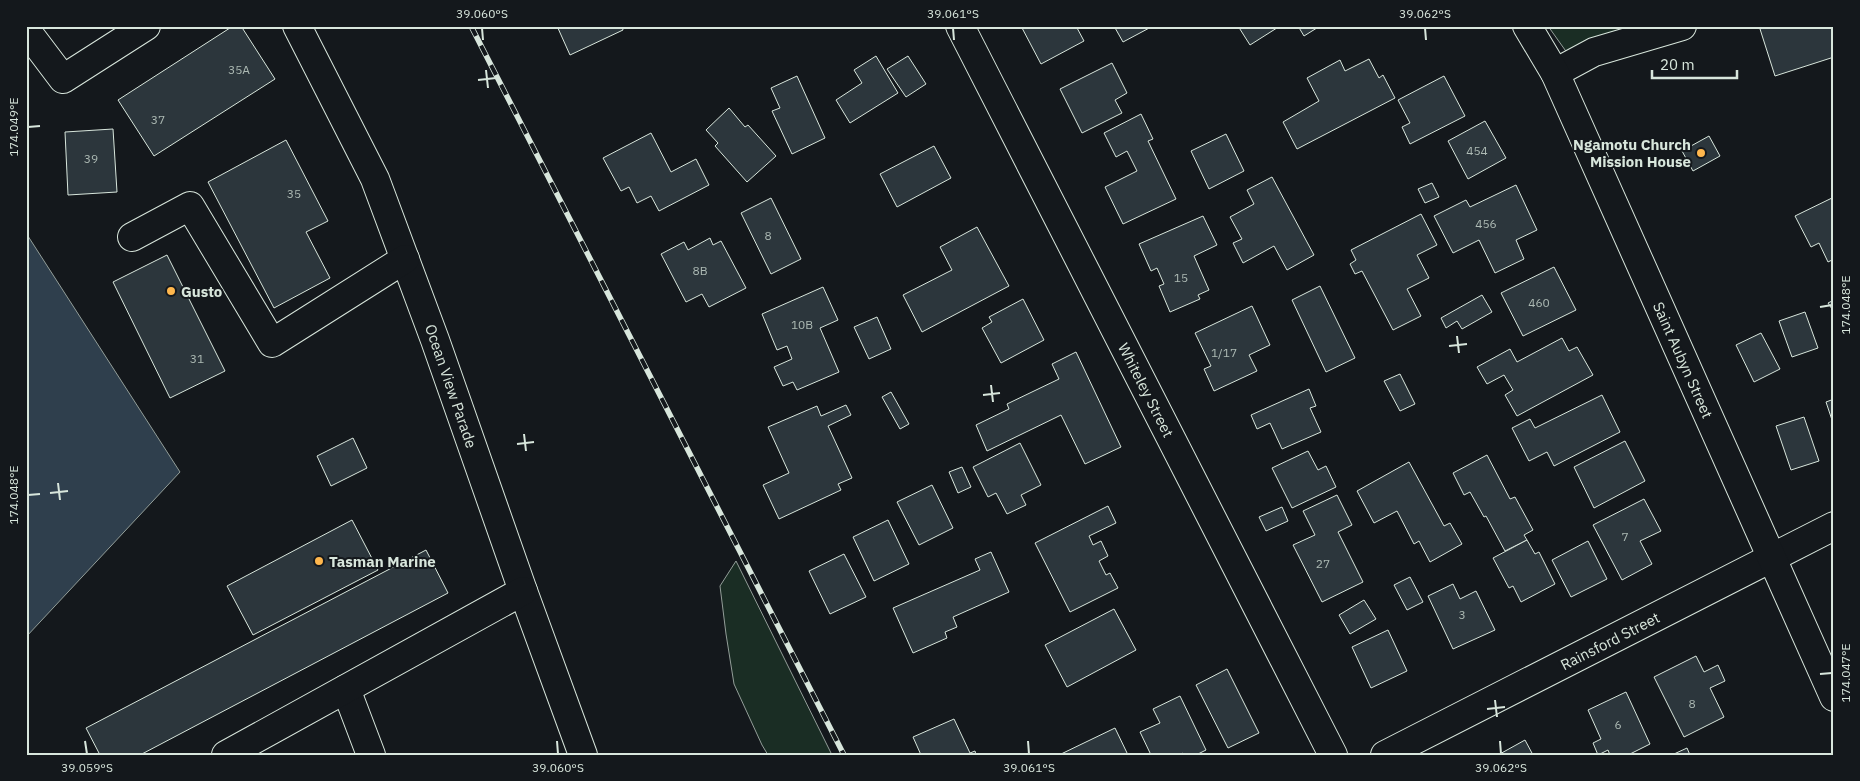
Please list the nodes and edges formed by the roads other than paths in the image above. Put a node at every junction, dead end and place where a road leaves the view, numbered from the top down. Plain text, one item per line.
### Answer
1 (146, 26) edge
2 (297, 26) edge
3 (960, 26) edge
4 (1527, 26) edge
5 (1682, 26) edge
6 (26, 30) edge
7 (1555, 73) junction
8 (132, 238) dead end
9 (405, 259) junction
10 (1834, 526) edge
11 (1772, 558) junction
12 (522, 591) junction
13 (346, 689) junction
14 (1834, 697) edge
15 (226, 755) edge
16 (371, 755) edge
17 (582, 755) edge
18 (1333, 755) edge
19 (1385, 755) edge

1 - 6 main road
2 - 9 main road, Ocean View Parade
3 - 18 main road, Whiteley Street
4 - 7 main road, Saint Aubyn Street
5 - 7 main road
7 - 11 main road, Saint Aubyn Street
8 - 9 main road
9 - 12 main road, Ocean View Parade
10 - 11 main road, Rainsford Street
11 - 14 main road, Saint Aubyn Street
11 - 19 main road, Rainsford Street
12 - 13 main road
12 - 17 main road, Ocean View Parade
13 - 15 main road
13 - 16 main road

